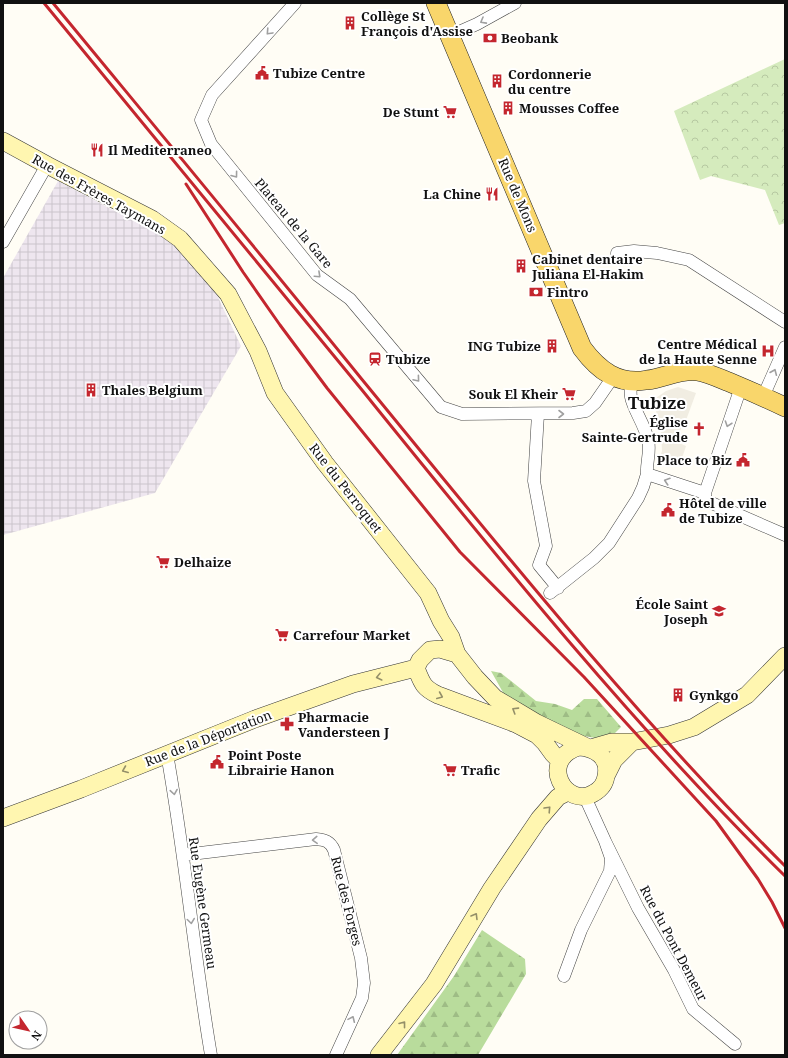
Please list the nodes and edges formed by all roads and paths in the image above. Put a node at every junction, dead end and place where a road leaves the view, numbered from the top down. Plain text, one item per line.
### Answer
1 (295, 3) edge
2 (436, 3) edge
3 (515, 3) edge
4 (450, 36) junction
5 (3, 140) edge
6 (47, 165) junction
7 (3, 242) edge
8 (617, 253) dead end
9 (785, 322) edge
10 (785, 347) edge
11 (258, 351) joint
12 (622, 379) junction
13 (741, 387) junction
14 (763, 397) junction
15 (785, 406) edge
16 (538, 414) junction
17 (647, 474) junction
18 (704, 493) junction
19 (785, 535) edge
20 (441, 621) junction
21 (430, 650) junction
22 (458, 654) junction
23 (785, 656) edge
24 (416, 668) junction
25 (632, 742) junction
26 (589, 748) junction
27 (167, 754) junction
28 (560, 761) junction
29 (607, 774) junction
30 (568, 792) junction
31 (585, 797) junction
32 (3, 818) edge
33 (605, 841) junction
34 (183, 855) junction
35 (564, 976) dead end
36 (735, 1044) dead end
37 (211, 1055) edge
38 (336, 1055) edge
39 (379, 1055) edge

1 -> 16 street, Plateau de la Gare
2 - 4 main road, Rue de Mons
3 -> 4 street
4 - 12 main road, Rue de Mons
5 - 6 main road, Rue des Frères Taymans
6 - 7 street
6 - 11 main road, Rue des Frères Taymans
8 - 9 street
14 -> 10 street
11 - 20 main road, Rue du Perroquet
12 - 13 main road
16 -> 12 street, Plateau de la Gare
12 - 17 street
13 - 14 main road
13 -> 18 street
14 - 15 main road
16 - 17 street
18 -> 17 street
18 - 19 street
20 - 21 main road
20 - 22 main road, Rue du Perroquet
21 - 22 main road
21 - 24 main road
26 -> 22 main road
23 - 25 main road
24 -> 27 main road, Rue de la Déportation
24 -> 28 main road
25 - 26 main road
25 - 29 main road
26 - 28 main road
26 - 29 main road
27 -> 32 main road, Rue de la Déportation
27 -> 34 street, Rue Eugène Germeau
28 - 30 main road
29 - 31 main road
30 - 31 main road
39 -> 30 main road
31 - 33 street, Rue du Pont Demeur
33 - 35 street, Rue du Pont Demeur
33 - 36 street, Rue du Pont Demeur
34 -> 37 street, Rue Eugène Germeau
38 -> 34 street, Rue des Forges

